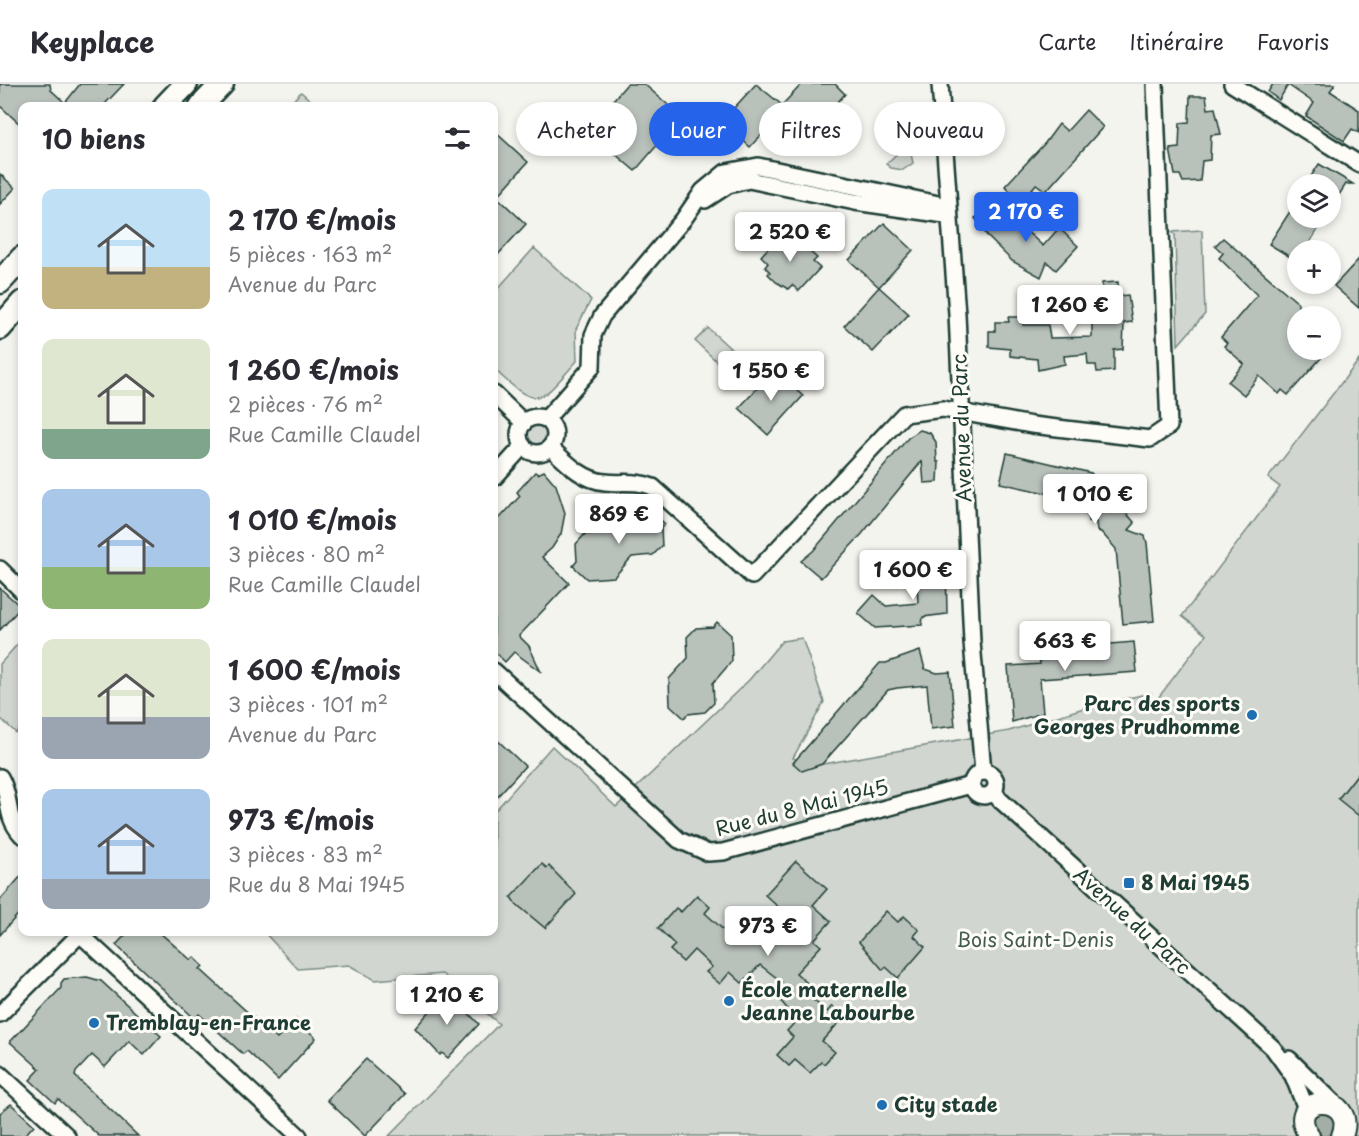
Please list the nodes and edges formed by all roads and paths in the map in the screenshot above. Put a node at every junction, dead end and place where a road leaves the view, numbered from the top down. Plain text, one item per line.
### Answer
1 (186, 84) edge
2 (222, 84) edge
3 (940, 84) edge
4 (1155, 84) edge
5 (1232, 84) edge
6 (169, 102) edge
7 (205, 102) edge
8 (1359, 164) edge
9 (949, 211) junction
10 (18, 262) edge
11 (0, 282) edge
12 (18, 308) edge
13 (0, 328) edge
14 (498, 398) edge
15 (960, 413) junction
16 (546, 419) junction
17 (524, 423) junction
18 (523, 446) junction
19 (550, 447) junction
20 (498, 474) edge
21 (0, 568) edge
22 (18, 587) edge
23 (498, 675) edge
24 (982, 772) junction
25 (0, 777) edge
26 (971, 785) junction
27 (994, 791) junction
28 (18, 831) edge
29 (78, 936) edge
30 (84, 936) edge
31 (0, 1014) edge
32 (1276, 1054) junction
33 (0, 1074) edge
34 (1345, 1111) edge
35 (1305, 1126) edge
36 (67, 1136) edge
37 (299, 1136) edge
38 (1342, 1136) edge

1 - 6 main road
2 - 7 main road
3 - 9 street, Avenue du Parc
4 - 15 street
5 - 8 street
9 - 15 street, Avenue du Parc
9 - 16 street
10 - 11 main road
12 - 13 main road
14 - 17 street
15 - 19 street
15 - 24 street, Avenue du Parc
16 - 17 street
16 - 19 street
17 - 18 street
18 - 19 street
18 - 20 street
21 - 22 street
23 - 26 street, Rue du 8 Mai 1945
24 - 26 street
24 - 27 street
25 - 28 street
26 - 27 street
27 - 32 street, Avenue du Parc
29 - 31 street
30 - 37 street
32 - 34 street, Avenue du Parc
32 - 35 street, Avenue du Parc
33 - 36 street
34 - 35 street
34 - 38 street

